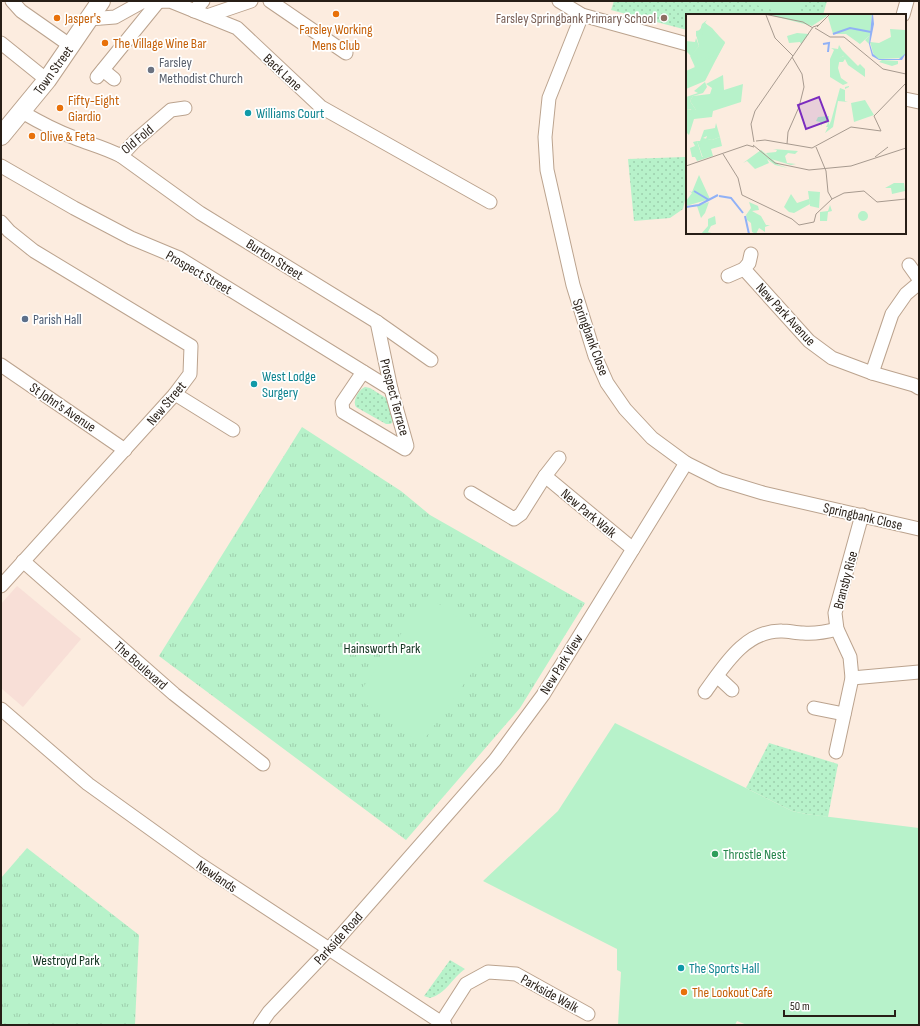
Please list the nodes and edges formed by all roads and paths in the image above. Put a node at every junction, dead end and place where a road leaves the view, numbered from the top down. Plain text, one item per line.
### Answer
1 (12, 1) edge
2 (101, 1) edge
3 (203, 1) edge
4 (251, 1) edge
5 (270, 1) edge
6 (559, 1) edge
7 (907, 1) edge
8 (158, 2) edge
9 (194, 11) junction
10 (903, 14) edge
11 (582, 15) junction
12 (208, 16) junction
13 (88, 19) junction
14 (1, 43) edge
15 (686, 44) edge
16 (71, 46) junction
17 (346, 53) dead end
18 (114, 79) dead end
19 (47, 80) junction
20 (906, 99) edge
21 (919, 102) edge
22 (186, 108) dead end
23 (22, 112) junction
24 (1, 136) edge
25 (121, 156) junction
26 (1, 166) edge
27 (490, 202) dead end
28 (1, 222) edge
29 (751, 254) dead end
30 (909, 265) dead end
31 (744, 269) junction
32 (728, 276) dead end
33 (919, 279) edge
34 (919, 283) edge
35 (377, 322) junction
36 (431, 360) dead end
37 (1, 365) edge
38 (363, 372) junction
39 (872, 373) junction
40 (919, 388) edge
41 (391, 389) junction
42 (175, 394) junction
43 (233, 430) dead end
44 (125, 450) junction
45 (559, 458) dead end
46 (686, 463) junction
47 (545, 476) junction
48 (471, 493) dead end
49 (862, 515) junction
50 (919, 530) edge
51 (633, 549) junction
52 (24, 561) junction
53 (1, 585) edge
54 (837, 629) junction
55 (919, 672) edge
56 (717, 676) junction
57 (852, 678) junction
58 (732, 690) dead end
59 (705, 692) dead end
60 (814, 708) dead end
61 (1, 709) edge
62 (844, 714) junction
63 (836, 752) dead end
64 (263, 764) dead end
65 (416, 850) joint
66 (329, 949) junction
67 (588, 1014) dead end
68 (443, 1024) edge
69 (260, 1025) edge

1 - 16 street
2 - 13 main road, Town Street
3 - 9 street
4 - 12 street
5 - 17 street
6 - 11 street
7 - 10 street
8 - 9 street, Back Lane
8 - 13 street, Back Lane
8 - 18 street
9 - 12 street, Back Lane
11 - 15 street
11 - 46 street, Springbank Close
12 - 27 street, Back Lane
13 - 16 main road, Town Street
14 - 19 street
16 - 19 main road, Town Street
19 - 23 main road, Town Street
20 - 21 street
22 - 25 street, Old Fold
23 - 24 main road, Town Street
23 - 25 street, Old Fold
25 - 35 street, Burton Street
26 - 38 street, Prospect Street
28 - 42 street, New Street
29 - 31 street
30 - 33 street
31 - 32 street
31 - 39 street, New Park Avenue
34 - 39 street
35 - 36 street, Burton Street
35 - 41 street, Prospect Terrace
37 - 44 street, St John's Avenue
38 - 41 street, Prospect Street
38 - 41 street, Prospect Terrace
39 - 40 street, New Park Avenue
42 - 43 street
42 - 44 street, New Street
44 - 52 street, New Street
45 - 47 street
46 - 49 street, Springbank Close
46 - 51 street, New Park View
47 - 48 street
47 - 51 street, New Park Walk
49 - 50 street, Springbank Close
49 - 54 street, Bransby Rise
51 - 65 street, New Park View
52 - 53 street, New Street
52 - 64 street, The Boulevard
54 - 56 street
54 - 57 street, Bransby Rise
55 - 57 street
56 - 58 street
56 - 59 street
57 - 62 street, Bransby Rise
60 - 62 street
61 - 66 street, Newlands
62 - 63 street, Bransby Rise
65 - 66 street, Parkside Road
66 - 68 street, Newlands
66 - 69 street, Parkside Road
67 - 68 street, Parkside Walk

